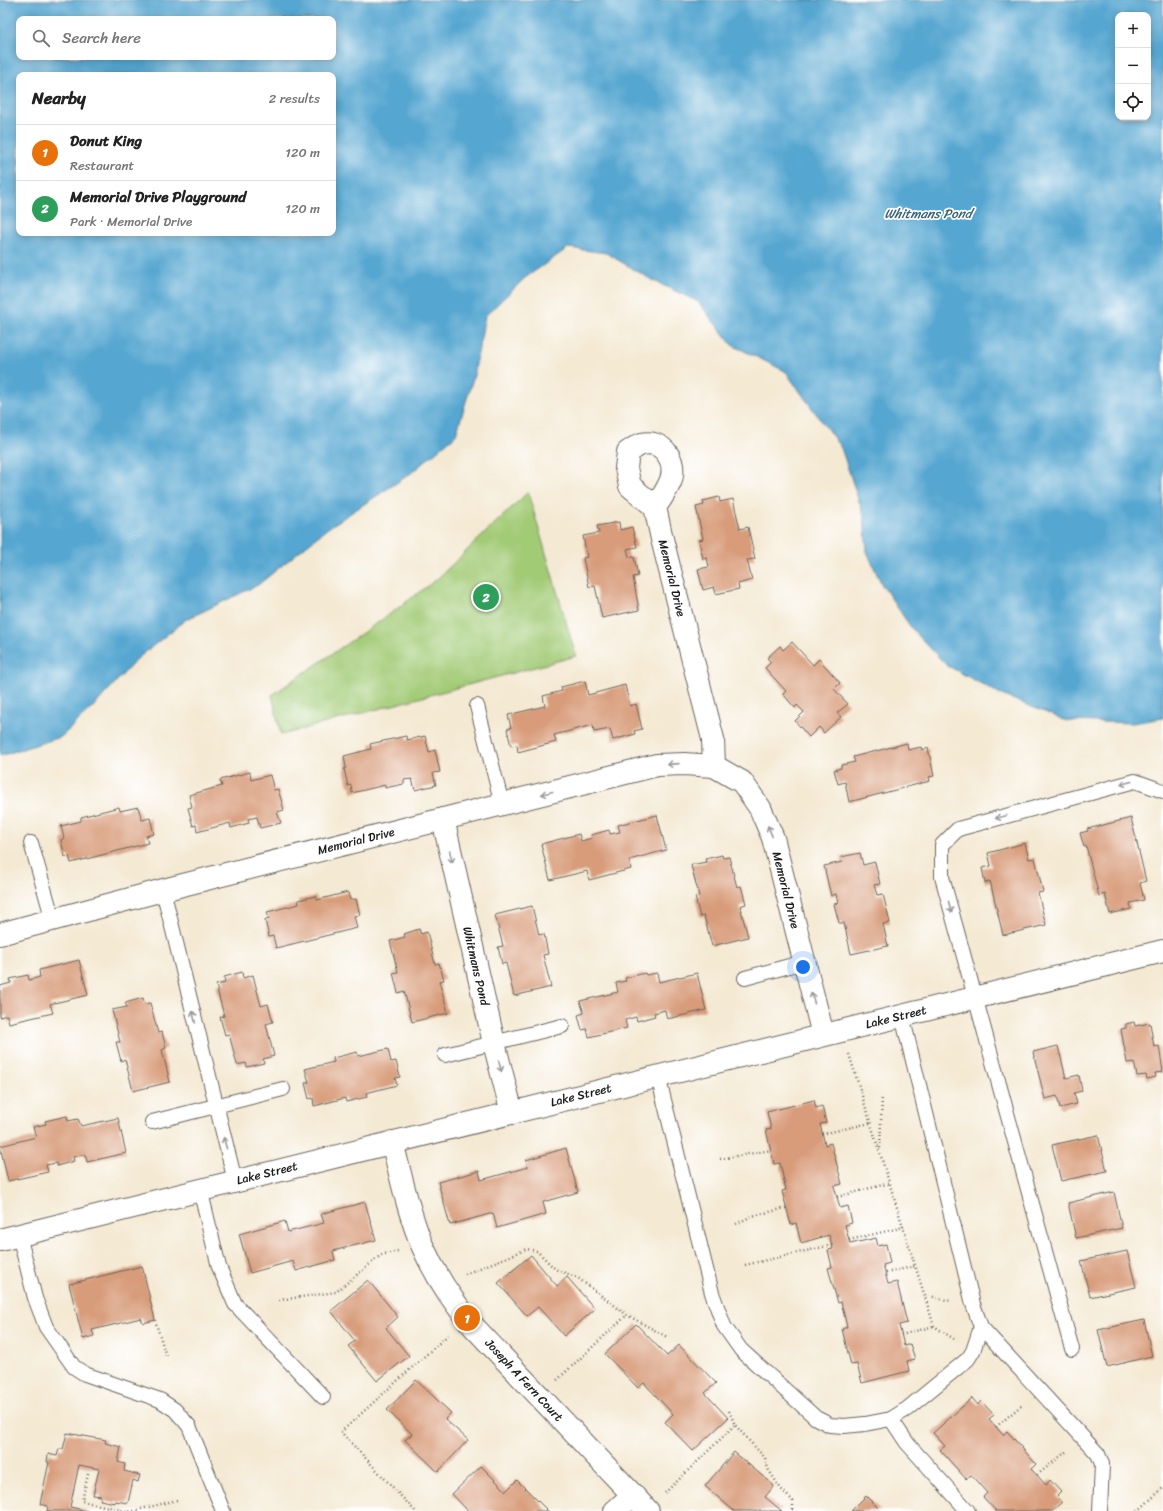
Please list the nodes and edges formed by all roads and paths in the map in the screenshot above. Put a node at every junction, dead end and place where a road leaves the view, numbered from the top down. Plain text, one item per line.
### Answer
1 (655, 507) dead end
2 (477, 706) dead end
3 (714, 766) junction
4 (1163, 791) edge
5 (502, 804) junction
6 (443, 819) junction
7 (31, 842) dead end
8 (163, 890) junction
9 (52, 920) junction
10 (0, 934) edge
11 (1163, 951) edge
12 (804, 962) junction
13 (745, 978) dead end
14 (975, 998) junction
15 (902, 1016) junction
16 (562, 1026) dead end
17 (833, 1033) junction
18 (494, 1043) junction
19 (445, 1055) dead end
20 (658, 1076) junction
21 (283, 1089) dead end
22 (882, 1096) dead end
23 (215, 1106) junction
24 (512, 1113) junction
25 (152, 1122) dead end
26 (870, 1123) junction
27 (822, 1134) dead end
28 (392, 1142) junction
29 (771, 1150) dead end
30 (880, 1151) junction
31 (720, 1159) dead end
32 (234, 1181) junction
33 (890, 1183) junction
34 (200, 1189) junction
35 (837, 1197) dead end
36 (786, 1208) dead end
37 (736, 1224) dead end
38 (904, 1228) junction
39 (10, 1238) edge
40 (849, 1240) dead end
41 (421, 1244) junction
42 (832, 1245) dead end
43 (745, 1265) dead end
44 (915, 1266) junction
45 (886, 1273) dead end
46 (441, 1283) junction
47 (924, 1294) junction
48 (279, 1300) dead end
49 (952, 1301) dead end
50 (627, 1315) junction
51 (467, 1318) junction
52 (155, 1320) dead end
53 (934, 1326) junction
54 (981, 1327) junction
55 (902, 1335) dead end
56 (667, 1337) dead end
57 (1072, 1349) dead end
58 (973, 1351) junction
59 (166, 1356) dead end
60 (323, 1396) dead end
61 (539, 1396) junction
62 (1018, 1398) dead end
63 (1023, 1404) junction
64 (1028, 1409) dead end
65 (729, 1411) dead end
66 (891, 1419) junction
67 (735, 1425) junction
68 (996, 1427) dead end
69 (1061, 1446) dead end
70 (1066, 1452) junction
71 (1070, 1457) dead end
72 (88, 1474) dead end
73 (1037, 1475) dead end
74 (1163, 1488) edge
75 (177, 1500) dead end
76 (643, 1506) edge
77 (224, 1511) edge
78 (415, 1511) edge
79 (615, 1511) edge
80 (793, 1511) edge
81 (968, 1511) edge
82 (1100, 1511) edge
83 (1138, 1511) edge

1 - 3 street, Memorial Drive
2 - 5 lane
3 -> 5 street, Memorial Drive
12 -> 3 street, Memorial Drive
4 -> 14 lane
5 - 6 street, Memorial Drive
6 - 8 street, Memorial Drive
6 -> 18 street, Whitmans Pond
7 - 9 lane
8 - 9 street, Memorial Drive
23 -> 8 lane
9 - 10 street, Memorial Drive
11 - 14 street, Lake Street
12 - 13 lane
17 -> 12 street, Memorial Drive
14 - 15 street, Lake Street
14 - 57 lane
15 - 17 street, Lake Street
15 - 54 lane
16 - 18 lane
17 - 20 street, Lake Street
17 - 26 path
18 - 19 lane
18 -> 24 street, Whitmans Pond
20 - 24 street, Lake Street
20 - 66 lane
21 - 23 lane
22 - 30 path
23 - 25 lane
32 -> 23 lane
24 - 28 street, Lake Street
26 - 27 path
26 - 30 path
28 - 32 street, Lake Street
28 - 41 street, Joseph A Fern Court
29 - 31 path
30 - 33 path
32 - 34 street, Lake Street
33 - 35 path
33 - 38 path
34 - 39 street, Lake Street
34 - 60 lane
36 - 37 path
38 - 40 path
38 - 44 path
39 - 77 lane
41 - 46 street, Joseph A Fern Court
41 - 48 path
42 - 43 path
44 - 45 path
44 - 47 path
46 - 50 path
46 - 51 street, Joseph A Fern Court
47 - 49 path
47 - 53 path
50 - 56 path
50 - 61 path
51 - 61 street, Joseph A Fern Court
51 - 78 path
52 - 59 path
53 - 55 path
53 - 58 path
54 - 58 lane
54 - 82 lane
58 - 66 lane
61 - 76 street, Joseph A Fern Court
62 - 63 path
63 - 64 path
63 - 68 path
65 - 67 path
66 - 81 lane
67 - 76 path
67 - 80 path
69 - 70 path
70 - 71 path
70 - 73 path
72 - 75 path
74 - 83 path
76 - 79 street

